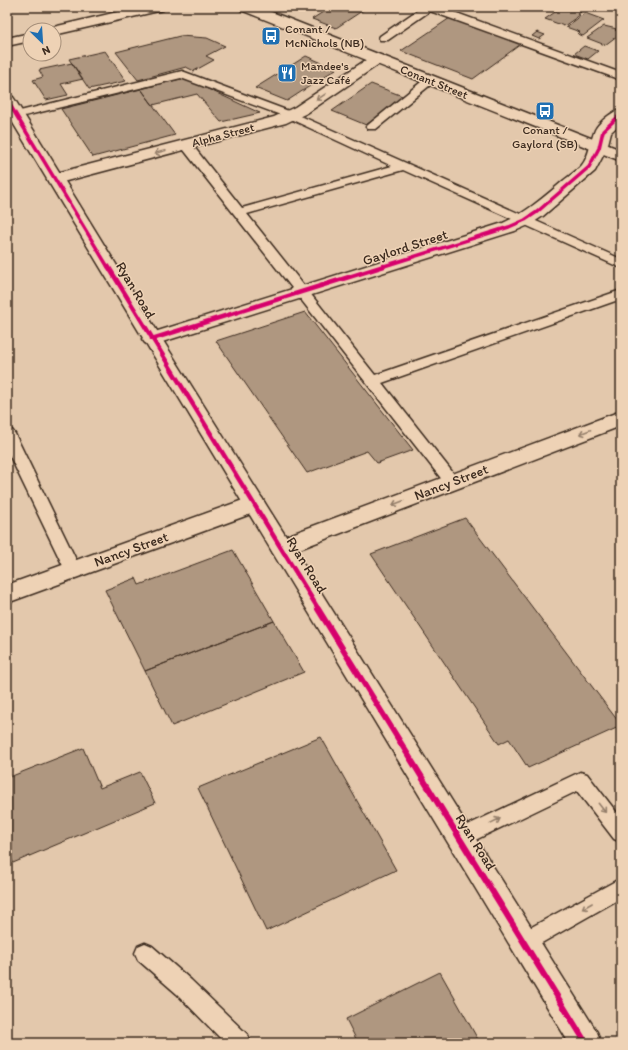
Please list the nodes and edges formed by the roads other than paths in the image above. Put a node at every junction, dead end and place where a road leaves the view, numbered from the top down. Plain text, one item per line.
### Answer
1 (158, 7) edge
2 (246, 7) edge
3 (429, 7) edge
4 (616, 7) edge
5 (621, 9) edge
6 (62, 29) edge
7 (384, 38) dead end
8 (22, 39) edge
9 (7, 42) edge
10 (377, 59) junction
11 (621, 78) edge
12 (430, 80) junction
13 (11, 110) edge
14 (621, 114) edge
15 (290, 115) junction
16 (372, 127) dead end
17 (186, 145) junction
18 (599, 148) junction
19 (621, 156) edge
20 (404, 166) junction
21 (55, 179) junction
22 (240, 212) junction
23 (526, 220) junction
24 (621, 264) edge
25 (303, 292) junction
26 (621, 294) edge
27 (152, 339) junction
28 (373, 381) junction
29 (621, 418) edge
30 (7, 434) edge
31 (452, 482) junction
32 (254, 504) junction
33 (281, 547) junction
34 (73, 570) junction
35 (7, 594) edge
36 (621, 833) edge
37 (460, 838) junction
38 (621, 887) edge
39 (524, 942) junction
40 (145, 953) dead end
41 (240, 1043) edge
42 (586, 1043) edge

1 - 6 street
2 - 10 street, Conant Street
3 - 7 lane
3 - 11 lane
4 - 5 street
8 - 9 street
10 - 12 street, Conant Street
10 -> 15 street, Alpha Street
12 - 16 lane
12 - 18 street, Conant Street
13 - 15 lane
13 - 21 street, Ryan Road
14 - 18 street, Gaylord Street
15 - 17 street, Alpha Street
15 - 20 lane
17 -> 21 street, Alpha Street
17 - 22 lane
18 - 19 street, Conant Street
18 - 23 street, Gaylord Street
20 - 22 lane
20 - 23 lane
21 - 27 street, Ryan Road
22 - 25 lane
23 - 24 lane
23 - 25 street, Gaylord Street
25 - 27 street, Gaylord Street
25 - 28 lane
26 - 28 lane
27 - 32 street, Ryan Road
28 - 31 lane
29 -> 31 street, Nancy Street
30 - 34 lane
31 -> 33 street, Nancy Street
32 - 33 street, Ryan Road
32 - 34 street, Nancy Street
33 - 37 street, Ryan Road
34 - 35 street, Nancy Street
37 -> 36 lane
37 - 39 street, Ryan Road
38 -> 39 lane
39 - 42 street, Ryan Road
40 - 41 lane

